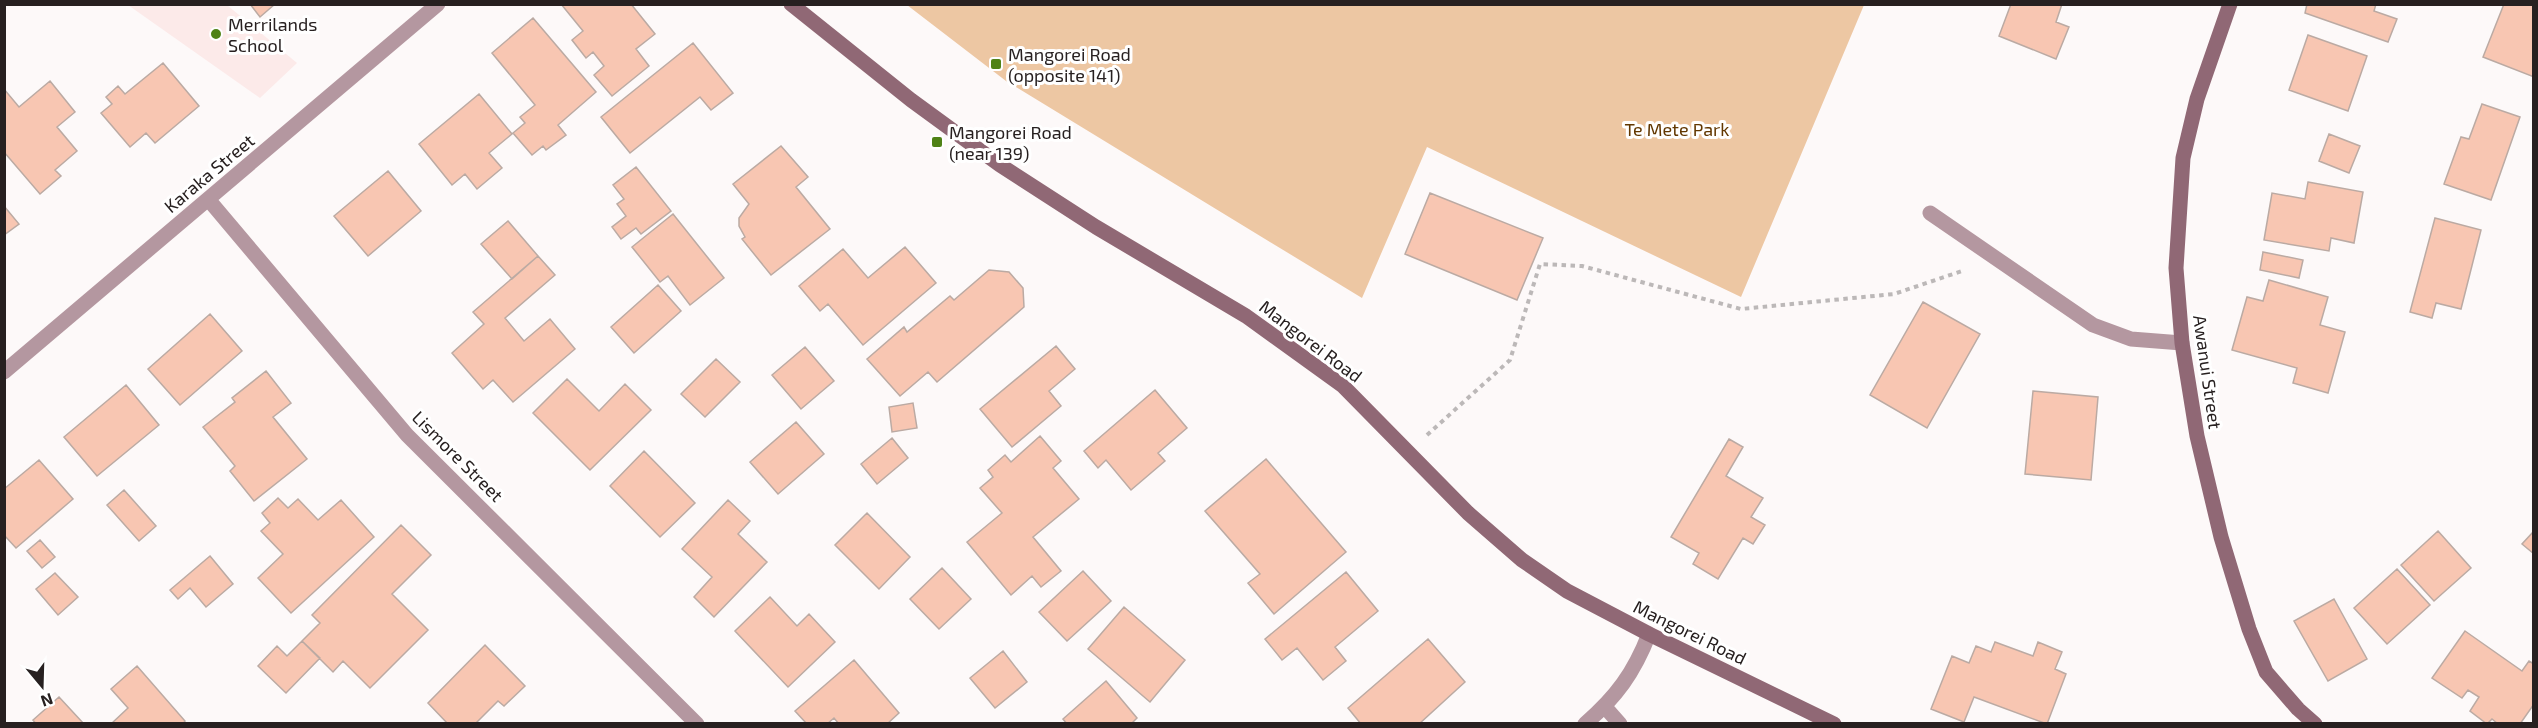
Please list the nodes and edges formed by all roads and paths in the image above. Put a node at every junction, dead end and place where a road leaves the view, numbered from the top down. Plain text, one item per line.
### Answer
1 (438, 4) edge
2 (790, 4) edge
3 (2230, 4) edge
4 (208, 200) junction
5 (1930, 213) dead end
6 (1996, 260) junction
7 (2182, 344) junction
8 (4, 372) edge
9 (1408, 452) junction
10 (1649, 634) junction
11 (1605, 706) junction
12 (697, 723) edge
13 (1585, 723) edge
14 (1620, 723) edge
15 (1834, 723) edge
16 (2315, 723) edge

1 - 4 street, Karaka Street
2 - 9 main road, Mangorei Road
3 - 7 main road, Awanui Street
4 - 8 street, Karaka Street
4 - 12 street, Lismore Street
5 - 6 street
6 - 7 street
6 - 9 path
7 - 16 main road, Awanui Street
9 - 10 main road, Mangorei Road
10 - 11 street
10 - 15 main road, Mangorei Road
11 - 13 street
11 - 14 street

